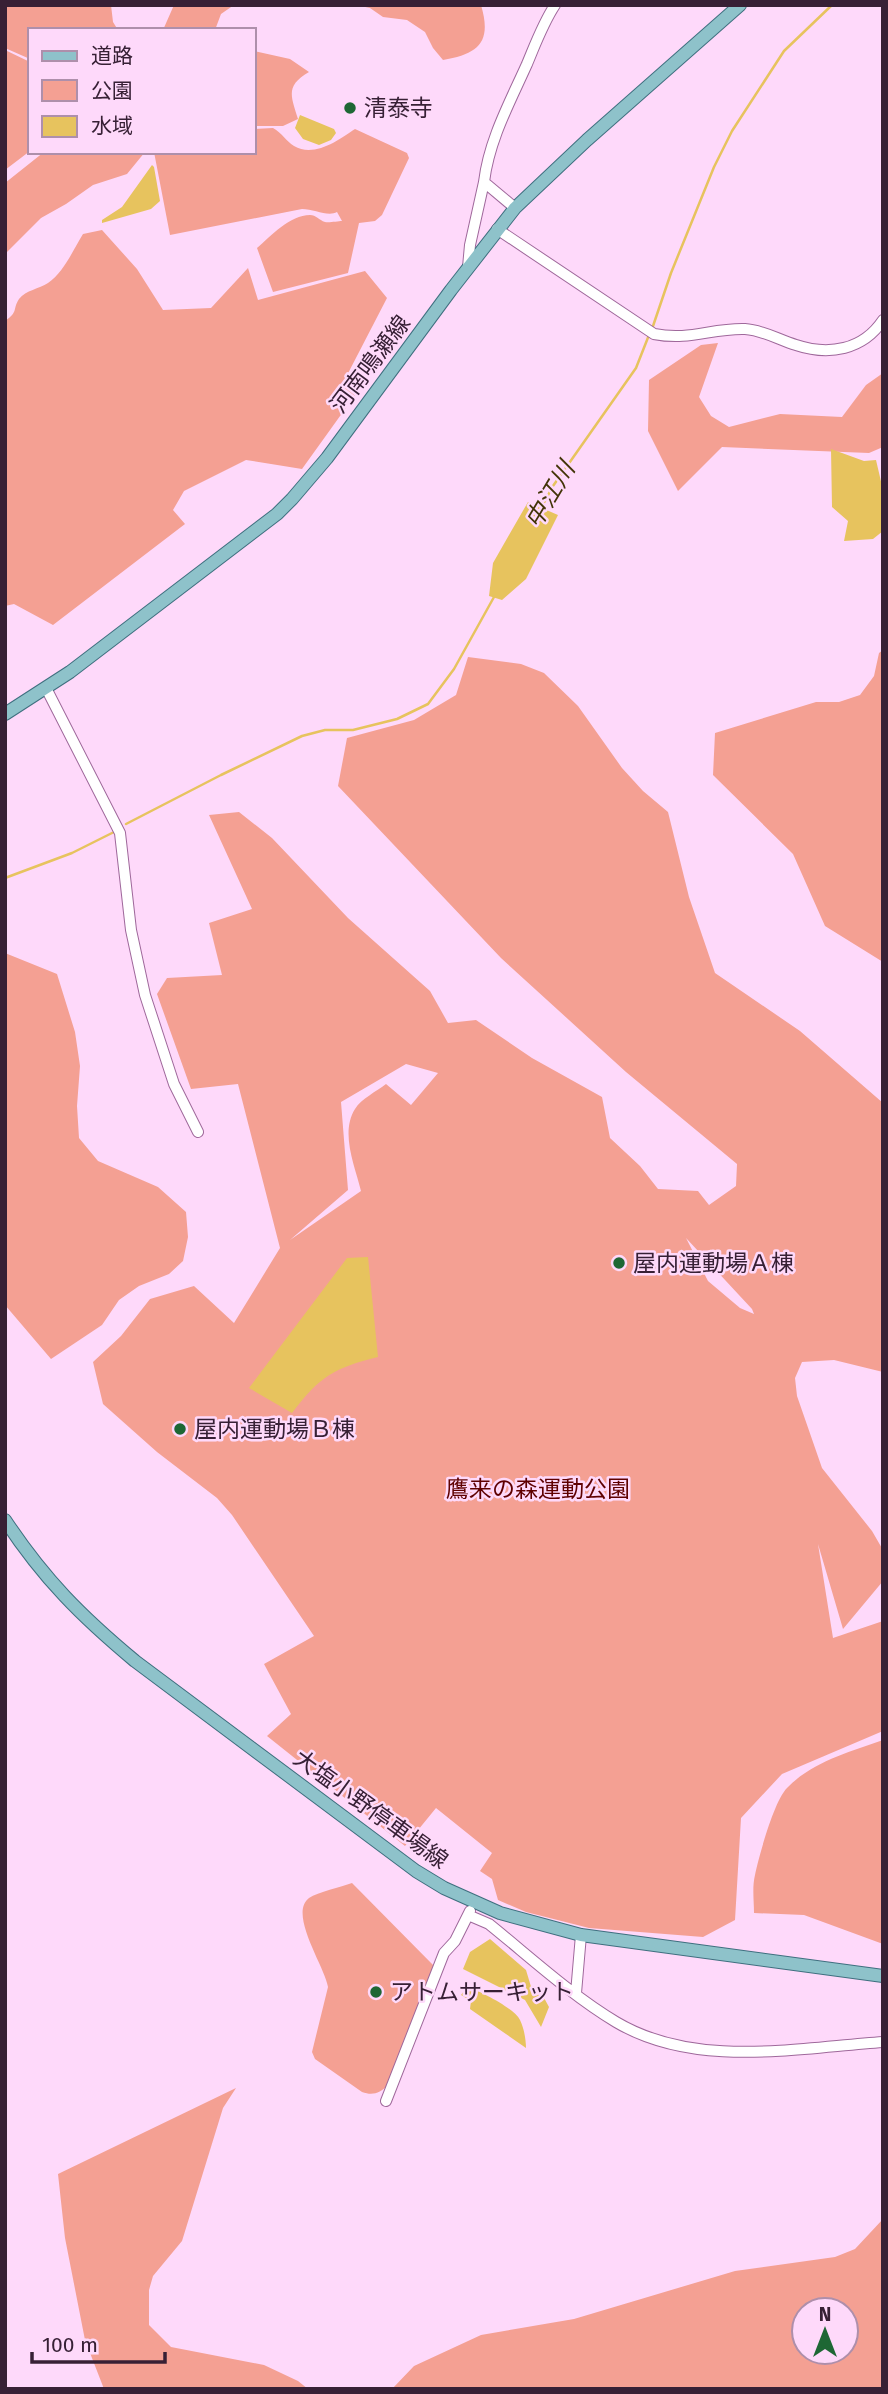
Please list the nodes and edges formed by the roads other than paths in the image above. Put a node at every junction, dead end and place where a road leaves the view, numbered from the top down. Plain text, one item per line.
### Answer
1 (555, 5) edge
2 (740, 5) edge
3 (484, 182) junction
4 (515, 208) junction
5 (497, 229) junction
6 (468, 267) junction
7 (883, 320) edge
8 (46, 688) junction
9 (5, 714) edge
10 (198, 1132) dead end
11 (5, 1520) edge
12 (474, 1902) junction
13 (468, 1916) junction
14 (581, 1936) junction
15 (883, 1976) edge
16 (576, 1993) junction
17 (883, 2042) edge
18 (386, 2101) dead end

1 - 3 street
2 - 4 main road, 河南鳴瀬線
3 - 4 street
3 - 6 street
4 - 5 main road, 河南鳴瀬線
5 - 6 main road, 河南鳴瀬線
5 - 7 street
6 - 8 main road, 河南鳴瀬線
8 - 9 main road, 河南鳴瀬線
8 - 10 street
11 - 12 main road, 大塩小野停車場線
12 - 13 street
12 - 14 main road, 大塩小野停車場線
13 - 16 street
13 - 18 street
14 - 15 main road, 大塩小野停車場線
14 - 16 street
16 - 17 street

